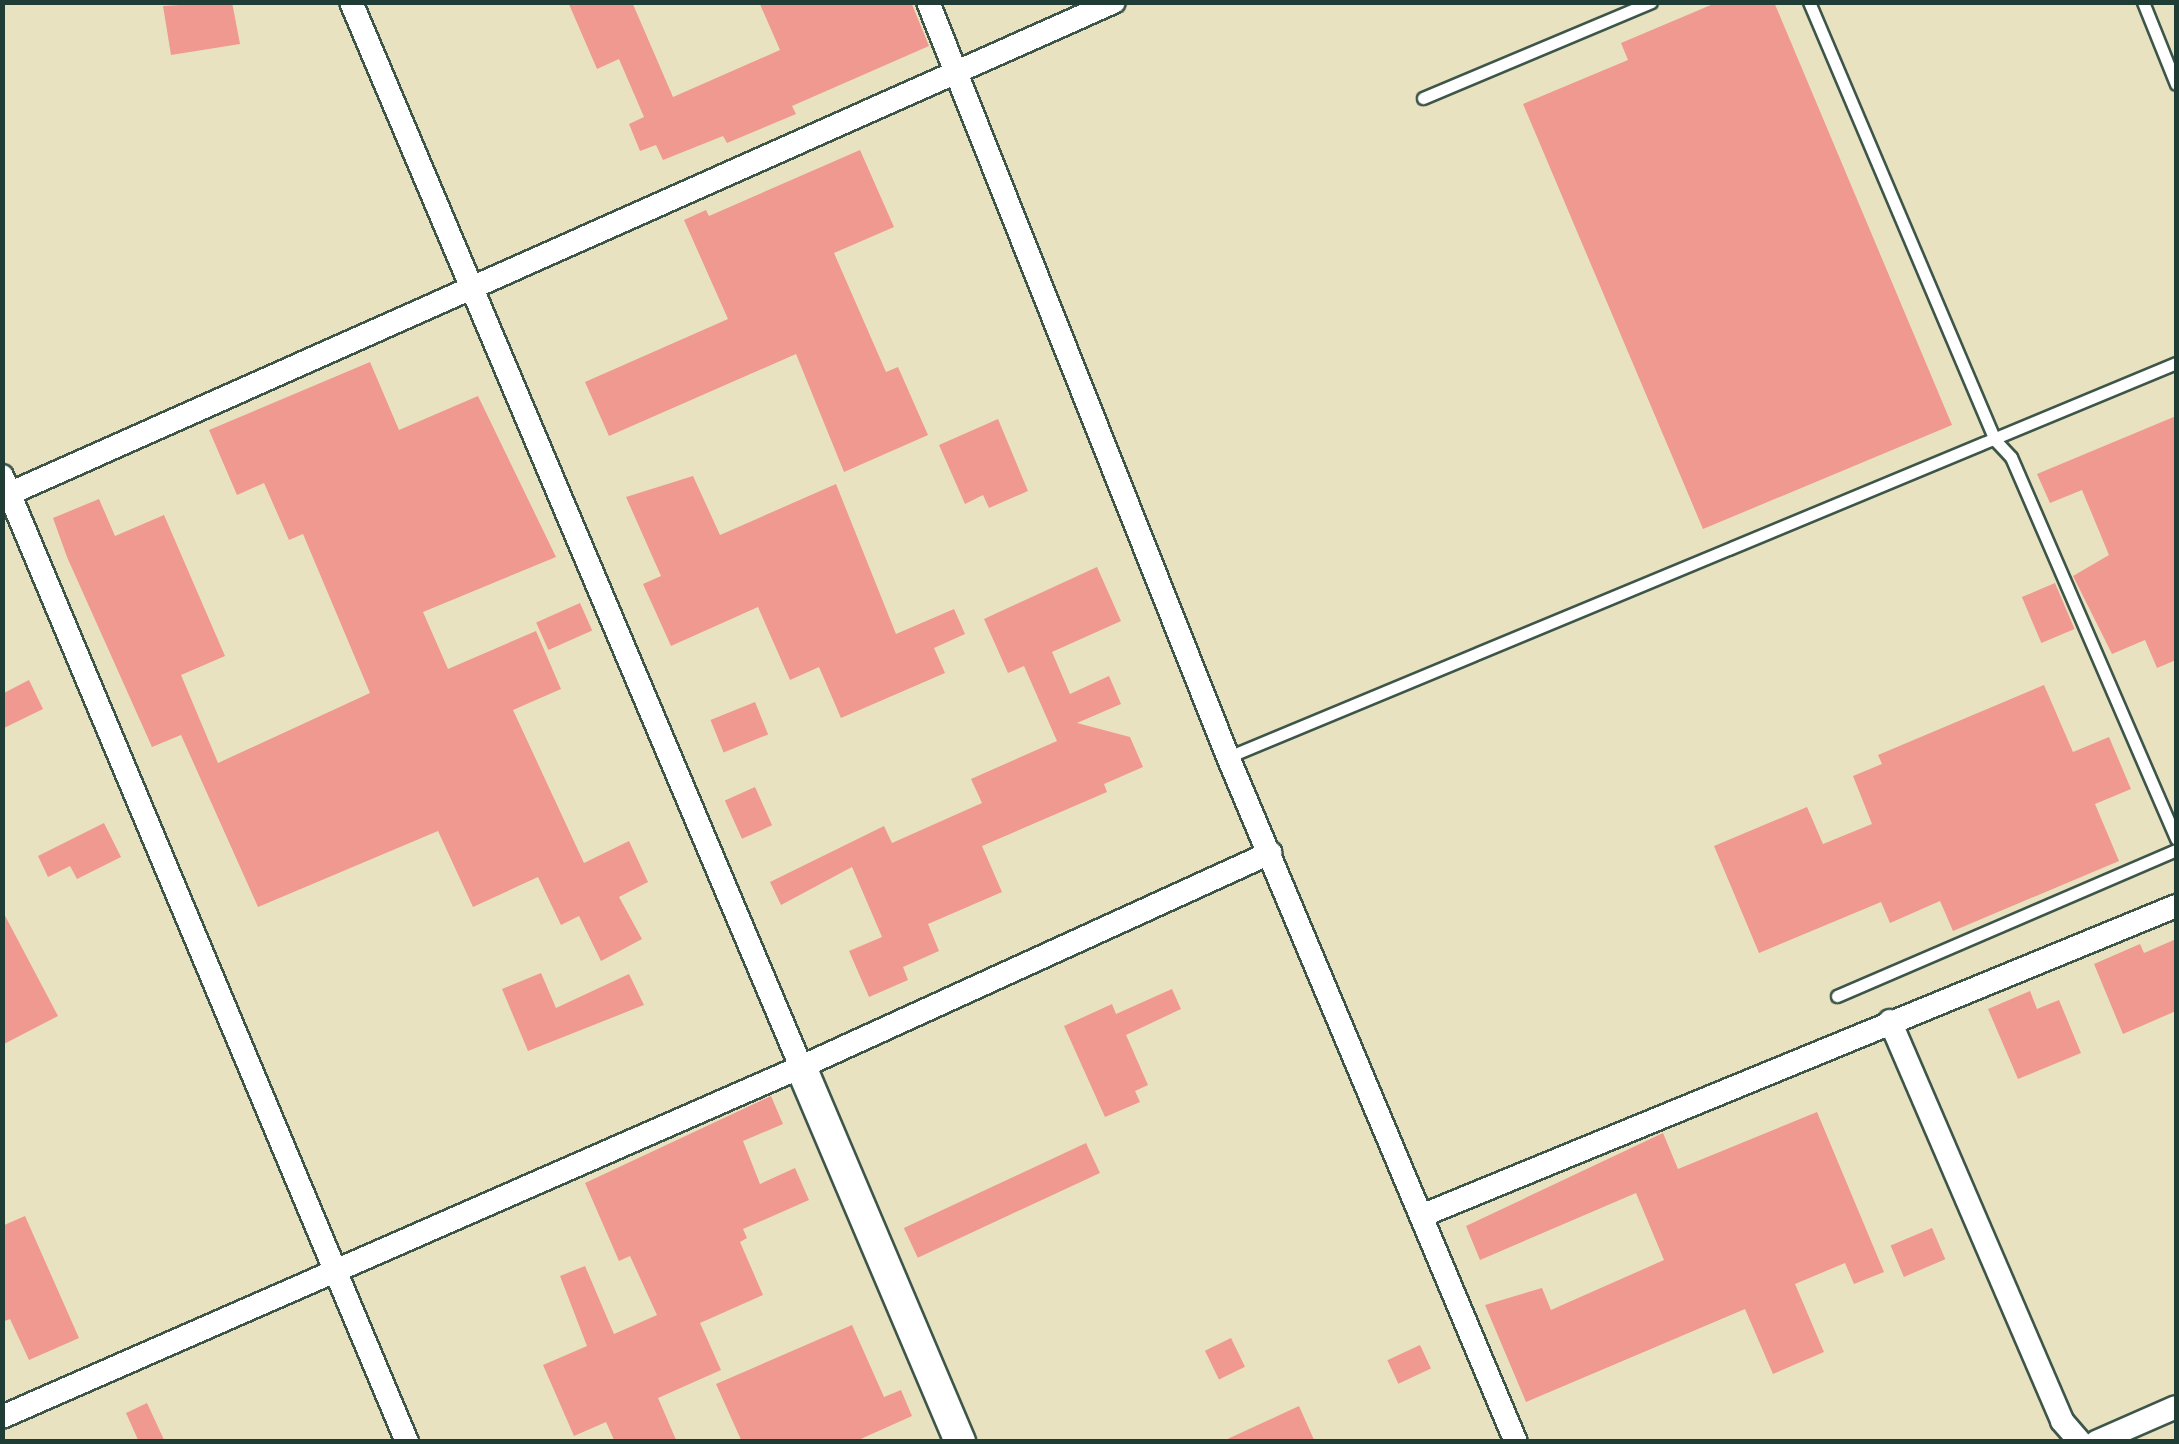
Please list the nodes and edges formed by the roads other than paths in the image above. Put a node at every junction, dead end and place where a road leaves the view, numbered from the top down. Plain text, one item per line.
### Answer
1 (352, 2) edge
2 (928, 2) edge
3 (1114, 2) edge
4 (1651, 2) edge
5 (1809, 2) edge
6 (2143, 2) edge
7 (954, 70) junction
8 (2176, 84) edge
9 (1423, 98) dead end
10 (472, 284) junction
11 (2176, 363) edge
12 (1995, 440) junction
13 (5, 489) edge
14 (1228, 758) junction
15 (2173, 822) edge
16 (2176, 839) edge
17 (2176, 850) edge
18 (1270, 853) junction
19 (2176, 906) edge
20 (1837, 996) dead end
21 (1890, 1021) junction
22 (801, 1067) junction
23 (1421, 1216) junction
24 (334, 1269) junction
25 (2176, 1407) edge
26 (2, 1417) edge
27 (408, 1442) edge
28 (960, 1442) edge
29 (1516, 1442) edge
30 (2080, 1442) edge
31 (2096, 1442) edge

1 - 10 street
2 - 7 street
3 - 7 street
4 - 9 lane
5 - 12 lane
6 - 8 lane
7 - 10 street
7 - 14 street
10 - 13 street
10 - 22 street
11 - 12 lane
12 - 14 lane
12 - 15 lane
13 - 24 street
14 - 18 street
15 - 16 lane
17 - 20 lane
18 - 22 street
18 - 23 street
19 - 21 street
21 - 23 street
21 - 30 street
22 - 24 street
22 - 28 street
23 - 29 street
24 - 26 street
24 - 27 street
25 - 31 street

